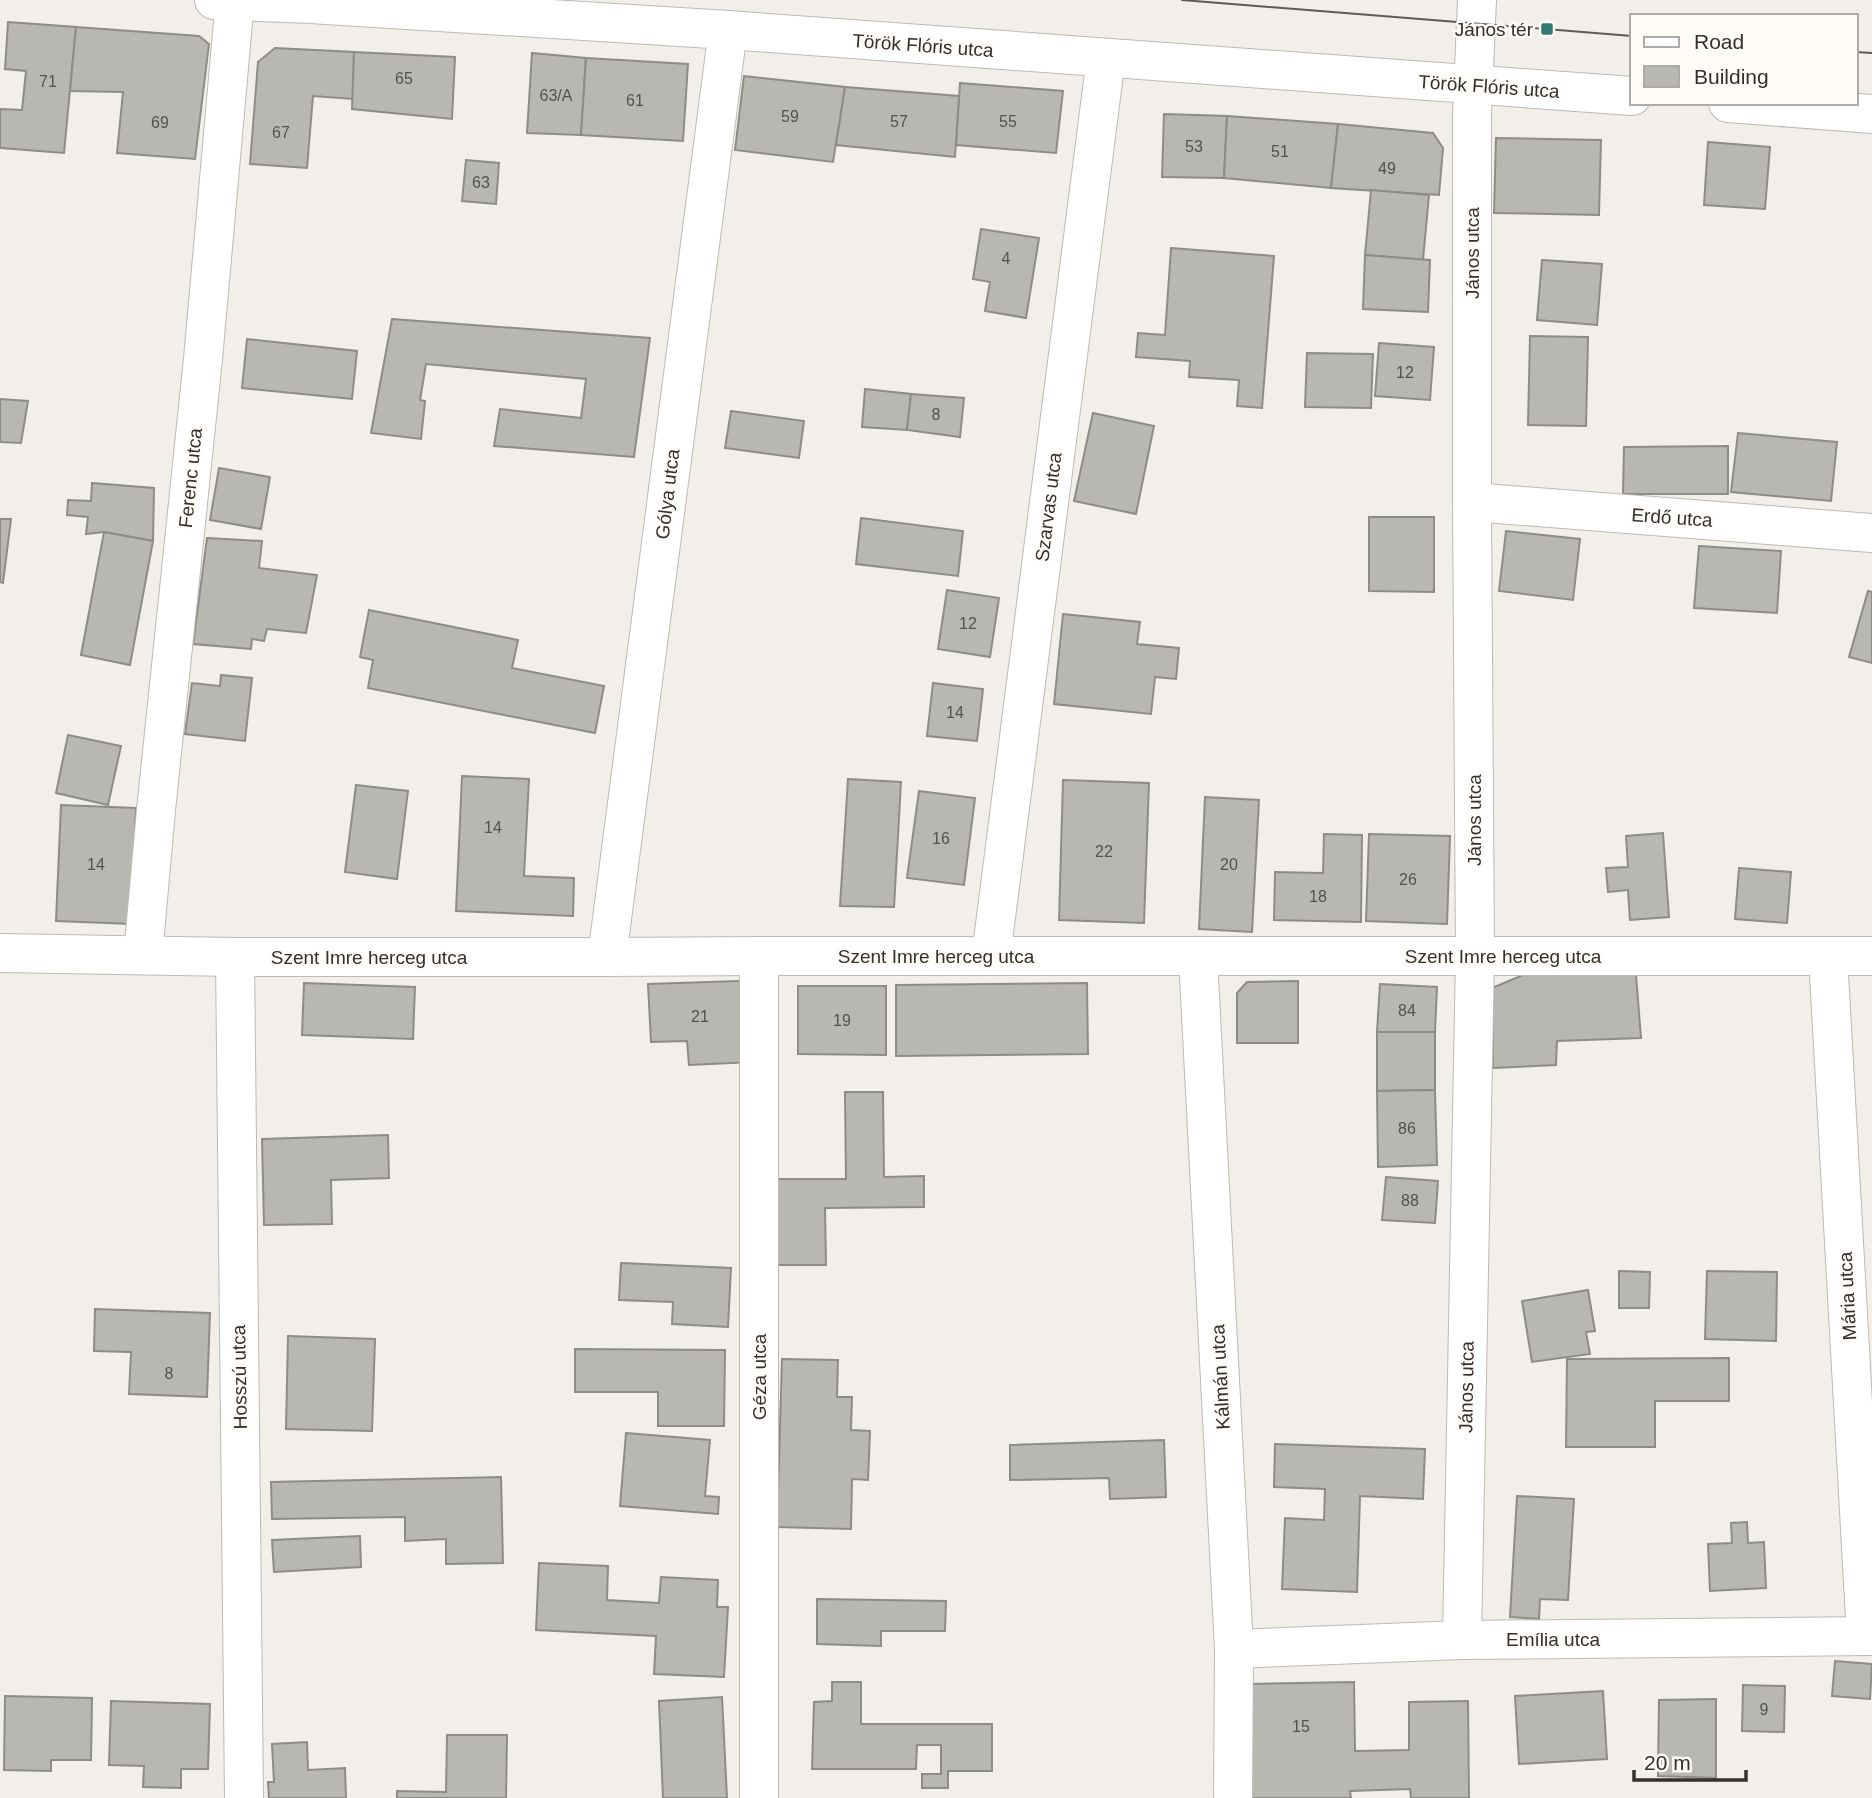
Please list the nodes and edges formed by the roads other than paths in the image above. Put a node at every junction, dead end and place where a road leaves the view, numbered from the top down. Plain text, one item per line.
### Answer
1 (1477, 0) edge
2 (228, 1) edge
3 (310, 2) edge
4 (728, 30) junction
5 (1106, 58) junction
6 (1472, 84) junction
7 (1630, 96) edge
8 (1754, 105) edge
9 (1872, 114) edge
10 (1472, 502) junction
11 (1872, 533) edge
12 (0, 953) edge
13 (143, 955) junction
14 (759, 956) junction
15 (991, 956) junction
16 (1475, 956) junction
17 (1828, 956) junction
18 (1872, 956) edge
19 (235, 957) junction
20 (607, 957) junction
21 (1198, 957) junction
22 (1869, 1636) edge
23 (1462, 1640) junction
24 (1234, 1649) junction
25 (244, 1798) edge
26 (759, 1798) edge
27 (1233, 1798) edge

1 - 6 street, János utca
2 - 3 street, Török Flóris utca
2 - 13 street, Ferenc utca
3 - 4 street, Török Flóris utca
4 - 5 street, Török Flóris utca
4 - 20 street, Gólya utca
5 - 6 street, Török Flóris utca
5 - 15 street, Szarvas utca
6 - 7 street, Török Flóris utca
6 - 10 street, János utca
8 - 9 street
10 - 11 street, Erdő utca
10 - 16 street, János utca
12 - 13 street, Szent Imre herceg utca
13 - 19 street, Szent Imre herceg utca
14 - 15 street, Szent Imre herceg utca
14 - 20 street, Szent Imre herceg utca
14 - 26 street, Géza utca
15 - 21 street, Szent Imre herceg utca
16 - 17 street, Szent Imre herceg utca
16 - 21 street, Szent Imre herceg utca
16 - 23 street, János utca
17 - 18 street, Szent Imre herceg utca
17 - 22 street, Mária utca
19 - 20 street, Szent Imre herceg utca
19 - 25 street, Hosszú utca
21 - 24 street, Kálmán utca
22 - 23 street, Emília utca
23 - 24 street, Emília utca
24 - 27 street, Kálmán utca

